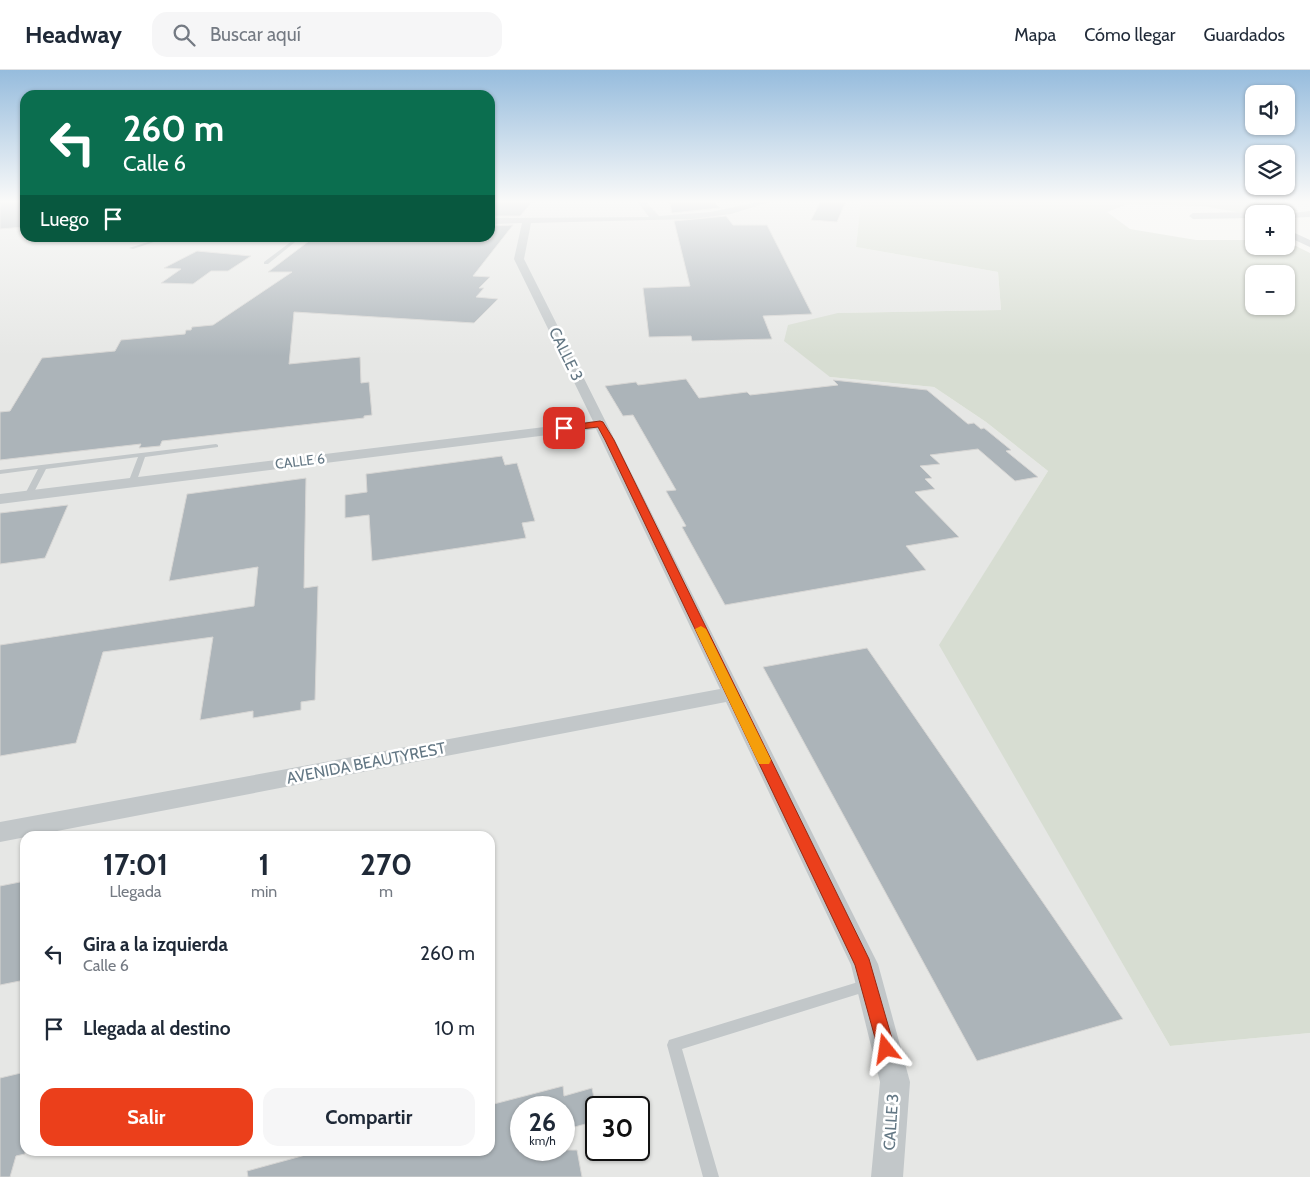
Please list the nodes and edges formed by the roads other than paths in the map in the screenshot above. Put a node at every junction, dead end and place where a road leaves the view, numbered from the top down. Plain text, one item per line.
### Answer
1 (278, 253) edge
2 (520, 253) edge
3 (266, 262) dead end
4 (600, 424) junction
5 (216, 446) dead end
6 (142, 455) junction
7 (43, 467) junction
8 (0, 472) edge
9 (132, 482) junction
10 (28, 496) junction
11 (0, 499) edge
12 (732, 694) junction
13 (0, 832) edge
14 (869, 984) junction
15 (711, 1177) edge
16 (887, 1177) edge

1 - 3 lane
2 - 4 street, CALLE 3
4 - 9 street, CALLE 6
4 - 12 street, CALLE 3
5 - 6 lane
6 - 7 lane
6 - 9 lane
7 - 8 lane
7 - 10 lane
9 - 10 street, CALLE 6
10 - 11 street, CALLE 6
12 - 13 street, AVENIDA BEAUTYREST
12 - 14 street, CALLE 3
14 - 15 lane
14 - 16 street, CALLE 3

